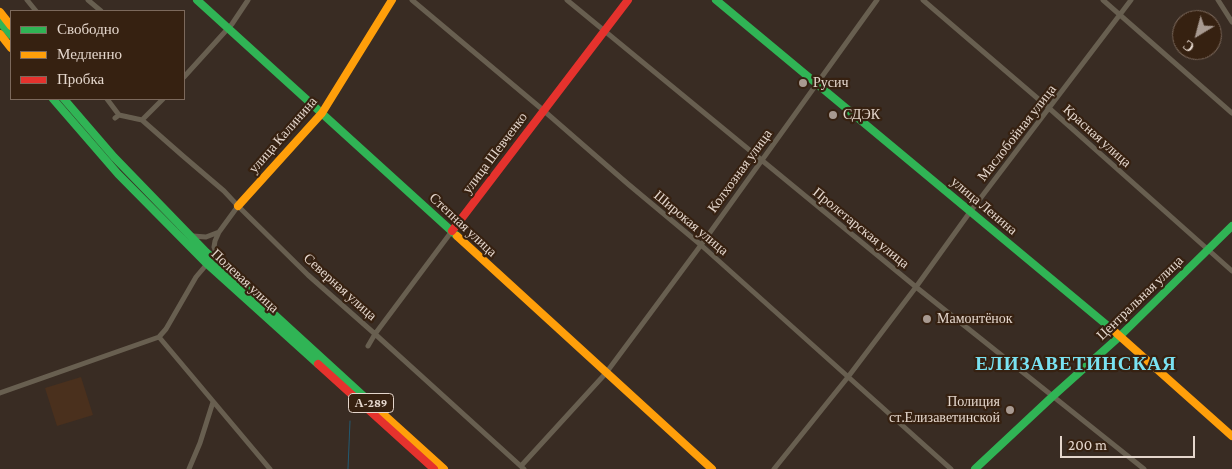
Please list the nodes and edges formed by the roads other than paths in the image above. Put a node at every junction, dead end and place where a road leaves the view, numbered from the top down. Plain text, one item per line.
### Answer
1 (27, 0) edge
2 (88, 0) edge
3 (197, 0) edge
4 (248, 0) edge
5 (392, 0) edge
6 (412, 0) edge
7 (566, 0) edge
8 (628, 0) edge
9 (716, 0) edge
10 (877, 0) edge
11 (923, 0) edge
12 (1103, 0) edge
13 (1131, 0) edge
14 (1218, 0) edge
15 (35, 10) edge
16 (99, 10) edge
17 (0, 12) edge
18 (1120, 16) junction
19 (0, 22) edge
20 (1232, 22) edge
21 (10, 25) edge
22 (229, 28) junction
23 (605, 31) junction
24 (0, 34) edge
25 (10, 34) edge
26 (10, 47) edge
27 (185, 76) edge
28 (816, 83) junction
29 (54, 100) edge
30 (67, 100) edge
31 (108, 100) edge
32 (162, 100) edge
33 (1050, 109) junction
34 (543, 110) junction
35 (322, 113) junction
36 (1232, 113) edge
37 (142, 120) junction
38 (761, 161) junction
39 (238, 206) junction
40 (970, 212) junction
41 (1232, 226) edge
42 (183, 230) junction
43 (452, 231) junction
44 (219, 232) junction
45 (701, 245) junction
46 (1208, 250) junction
47 (207, 263) junction
48 (225, 270) junction
49 (1232, 271) edge
50 (916, 287) junction
51 (375, 334) junction
52 (1120, 336) junction
53 (159, 337) junction
54 (368, 346) dead end
55 (606, 373) junction
56 (848, 377) junction
57 (0, 393) edge
58 (1053, 396) junction
59 (213, 402) junction
60 (1232, 436) edge
61 (522, 468) edge
62 (189, 469) edge
63 (270, 469) edge
64 (434, 469) edge
65 (444, 469) edge
66 (712, 469) edge
67 (774, 469) edge
68 (951, 469) edge
69 (975, 469) edge
70 (1144, 469) edge

1 - 15 street
2 - 16 street
3 - 22 main road, Степная улица
4 - 22 street
5 - 35 main road, улица Калинина
6 - 34 street, Широкая улица
7 - 23 street, Пролетарская улица
8 - 23 main road, улица Шевченко
9 - 28 main road, улица Ленина
10 - 28 street, Колхозная улица
11 - 33 street, Красная улица
12 - 18 street
13 - 18 street, Маслобойная улица
14 - 20 street
17 - 21 main road
18 - 33 street, Маслобойная улица
18 - 36 street
19 - 25 main road
22 - 27 street
22 - 35 main road, Степная улица
23 - 34 main road, улица Шевченко
23 - 38 street, Пролетарская улица
24 - 26 main road
28 - 38 street, Колхозная улица
28 - 40 main road, улица Ленина
29 - 47 main road, Полевая улица / А-289
30 - 42 main road, Полевая улица / А-289
31 - 37 street
32 - 37 street
33 - 40 street, Маслобойная улица
33 - 46 street, Красная улица
34 - 43 main road, улица Шевченко
34 - 45 street, Широкая улица
35 - 39 main road, улица Калинина
35 - 43 main road, Степная улица
37 - 39 street, Северная улица
38 - 45 street, Колхозная улица
38 - 50 street, Пролетарская улица
39 - 44 street, улица Калинина
39 - 51 street, Северная улица
40 - 50 street, Маслобойная улица
40 - 52 main road, улица Ленина
41 - 46 main road, Центральная улица
42 - 44 street
42 - 48 main road, Полевая улица / А-289
43 - 51 street, улица Шевченко
43 - 55 main road, Степная улица
44 - 48 street, А-289
45 - 55 street, Колхозная улица
45 - 56 street, Широкая улица
46 - 49 street, Красная улица
46 - 52 main road, Центральная улица
47 - 53 street
47 - 64 main road, Полевая улица / А-289
48 - 65 main road, Полевая улица / А-289
50 - 56 street, Маслобойная улица
50 - 58 street, Пролетарская улица
51 - 54 street, улица Шевченко
51 - 61 street, Северная улица
52 - 58 main road, Центральная улица
52 - 60 main road, улица Ленина
53 - 57 street
53 - 59 street
55 - 61 street, Колхозная улица
55 - 66 main road, Степная улица
56 - 67 street, Маслобойная улица
56 - 68 street, Широкая улица
58 - 69 main road, Центральная улица
58 - 70 street, Пролетарская улица
59 - 62 street
59 - 63 street

